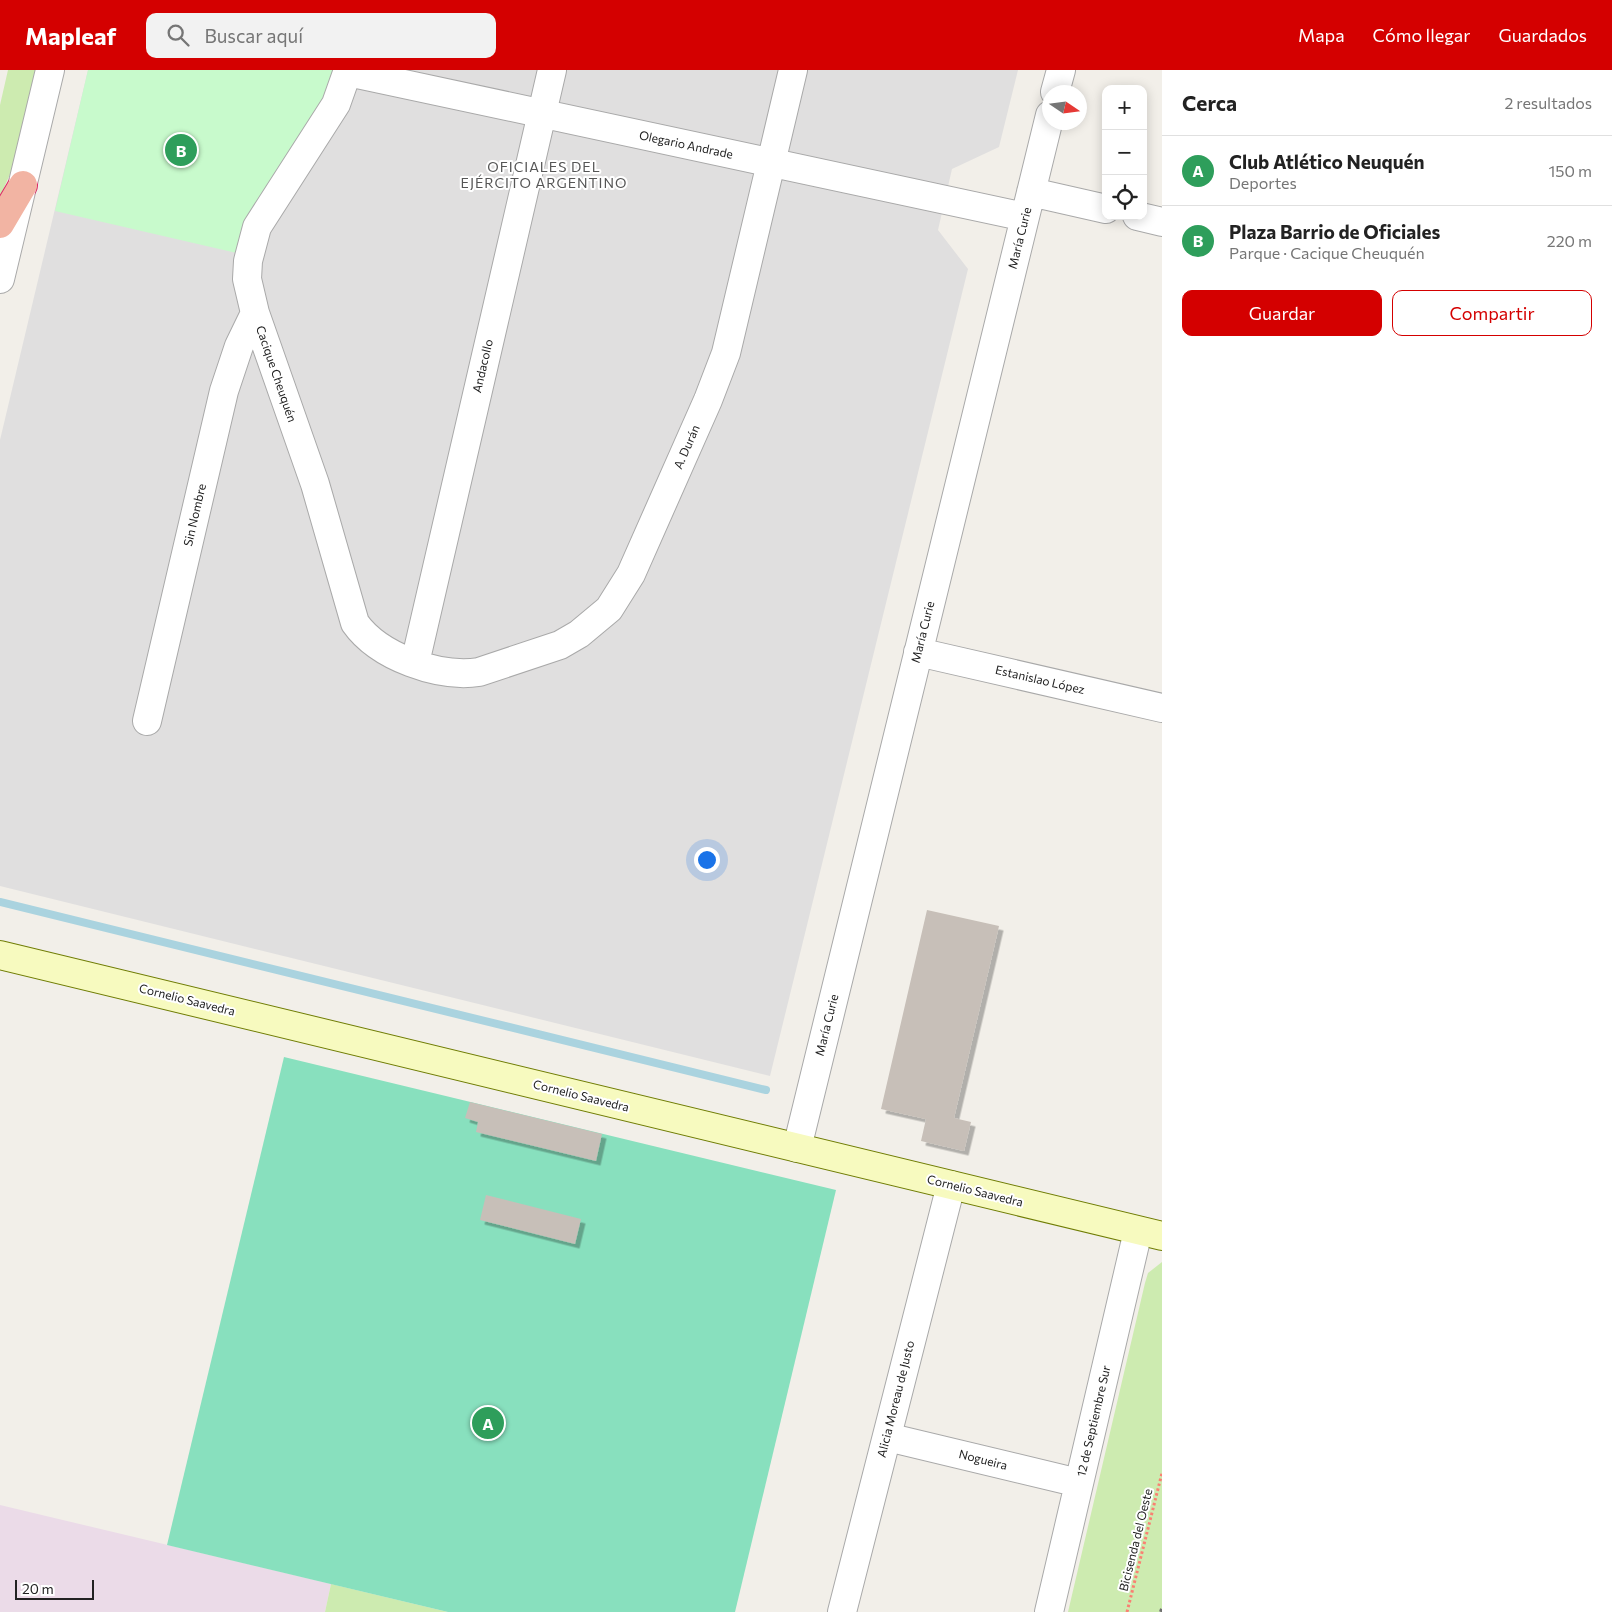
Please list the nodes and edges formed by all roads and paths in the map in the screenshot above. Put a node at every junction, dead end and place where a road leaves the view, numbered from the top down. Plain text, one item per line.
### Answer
1 (50, 70) edge
2 (552, 70) edge
3 (793, 70) edge
4 (1061, 70) edge
5 (348, 71) edge
6 (1057, 85) edge
7 (542, 113) junction
8 (1046, 130) edge
9 (771, 163) junction
10 (23, 185) junction
11 (1028, 205) junction
12 (1102, 209) edge
13 (1147, 218) edge
14 (1162, 222) edge
15 (0, 224) edge
16 (0, 279) edge
17 (255, 313) junction
18 (918, 652) junction
19 (415, 663) junction
20 (1162, 708) edge
21 (147, 721) dead end
22 (0, 955) edge
23 (797, 1148) junction
24 (951, 1185) junction
25 (1150, 1233) edge
26 (886, 1437) junction
27 (1162, 1473) edge
28 (1079, 1483) junction
29 (842, 1612) edge
30 (1049, 1612) edge
31 (1127, 1612) edge

1 - 10 street
2 - 7 street, Andacollo
3 - 9 street, A. Durán
4 - 6 street
5 - 7 street, Olegario Andrade
5 - 17 street, Cacique Cheuquén
7 - 9 street, Olegario Andrade
7 - 19 street, Andacollo
8 - 11 street, María Curie
9 - 11 street, Olegario Andrade
9 - 19 street, A. Durán
10 - 15 highway
10 - 16 street
11 - 12 street, Olegario Andrade
11 - 18 street, María Curie
13 - 14 street
17 - 19 street, Cacique Cheuquén
17 - 21 street, Sin Nombre
18 - 20 street, Estanislao López
18 - 23 street, María Curie
22 - 23 main road, Cornelio Saavedra
23 - 24 main road, Cornelio Saavedra
24 - 25 main road, Cornelio Saavedra
24 - 26 street, Alicia Moreau de Justo
25 - 28 street, 12 de Septiembre Sur
26 - 28 street, Nogueira
26 - 29 street, Alicia Moreau de Justo
27 - 31 path, Bicisenda del Oeste
28 - 30 street, 12 de Septiembre Sur

